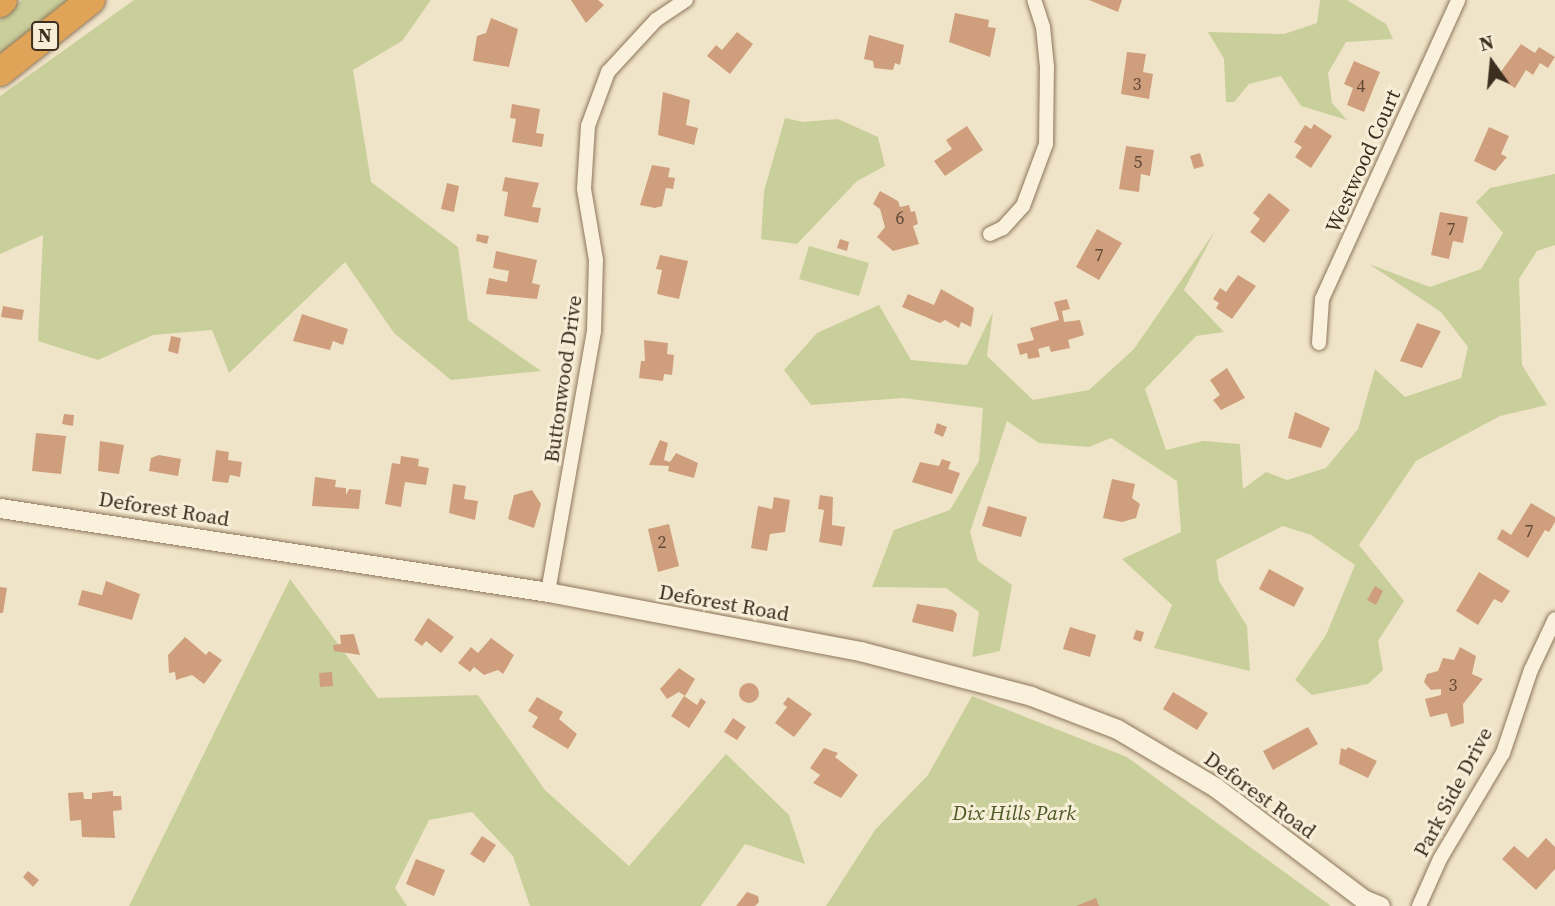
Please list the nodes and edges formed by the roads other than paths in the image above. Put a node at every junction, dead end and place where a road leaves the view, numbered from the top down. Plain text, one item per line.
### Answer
1 (91, 0) edge
2 (686, 0) edge
3 (1034, 0) edge
4 (1458, 0) edge
5 (0, 72) edge
6 (990, 234) dead end
7 (1320, 343) dead end
8 (0, 508) edge
9 (548, 592) junction
10 (1555, 619) edge
11 (1380, 906) edge
12 (1419, 906) edge

1 - 5 highway, N
2 - 9 street, Buttonwood Drive
3 - 6 street
4 - 7 street, Westwood Court
8 - 9 street, Deforest Road
9 - 11 street, Deforest Road
10 - 12 street, Park Side Drive

